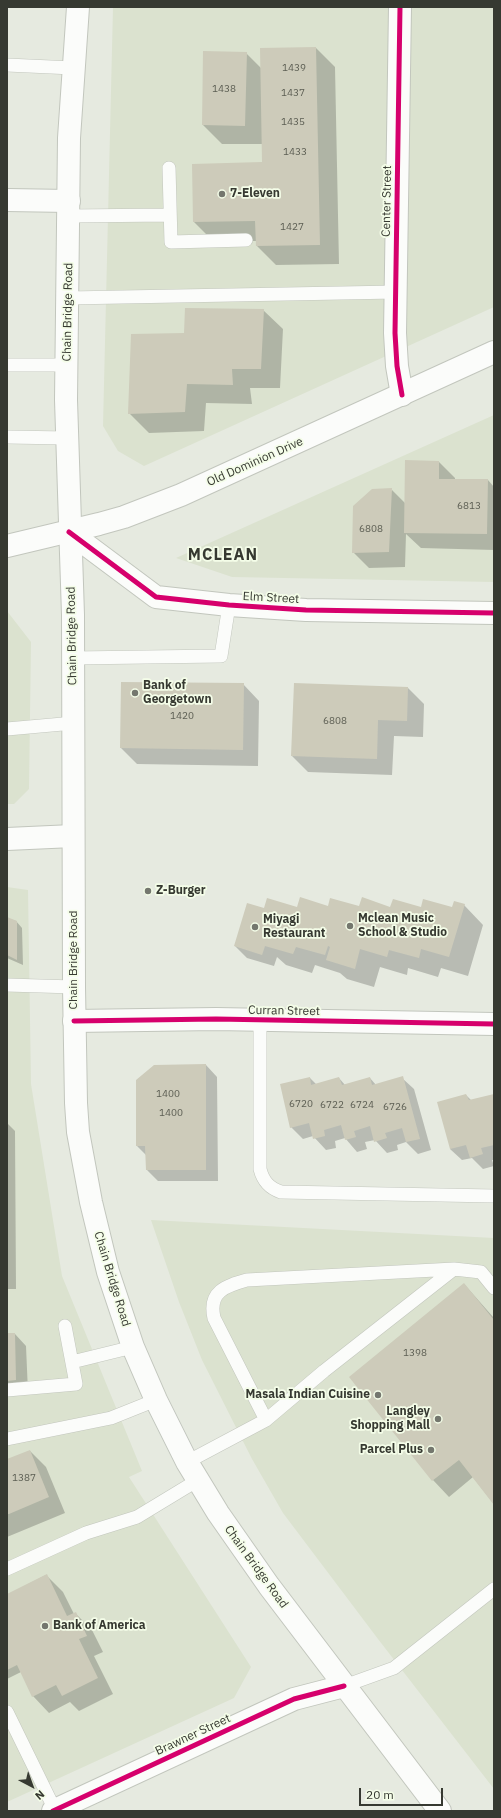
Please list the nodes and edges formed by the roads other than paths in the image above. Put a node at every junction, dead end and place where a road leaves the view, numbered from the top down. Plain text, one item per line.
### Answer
1 (78, 7) edge
2 (400, 7) edge
3 (7, 65) edge
4 (73, 68) junction
5 (169, 168) dead end
6 (7, 200) edge
7 (69, 208) junction
8 (170, 215) junction
9 (246, 240) dead end
10 (396, 292) junction
11 (68, 298) junction
12 (494, 352) edge
13 (7, 365) edge
14 (67, 365) junction
15 (402, 395) junction
16 (7, 437) edge
17 (67, 438) junction
18 (69, 532) junction
19 (7, 546) edge
20 (229, 605) junction
21 (494, 613) edge
22 (73, 658) junction
23 (74, 723) junction
24 (7, 729) edge
25 (73, 836) junction
26 (7, 839) edge
27 (7, 985) edge
28 (74, 986) junction
29 (74, 1021) junction
30 (260, 1021) junction
31 (494, 1024) edge
32 (494, 1196) edge
33 (454, 1269) junction
34 (494, 1288) edge
35 (65, 1326) dead end
36 (133, 1347) junction
37 (72, 1362) junction
38 (7, 1390) edge
39 (156, 1400) junction
40 (266, 1420) junction
41 (7, 1439) edge
42 (193, 1471) junction
43 (7, 1569) edge
44 (494, 1589) edge
45 (344, 1686) junction
46 (7, 1712) edge
47 (54, 1810) edge
48 (440, 1811) edge

1 - 4 main road, Chain Bridge Road
2 - 10 main road, Center Street
3 - 4 lane
4 - 7 main road, Chain Bridge Road
5 - 8 lane
6 - 7 main road
7 - 8 lane
7 - 11 main road, Chain Bridge Road
8 - 9 lane
10 - 11 lane
10 - 15 main road, Center Street
11 - 14 main road, Chain Bridge Road
12 - 15 main road, Old Dominion Drive
13 - 14 lane
14 - 17 main road, Chain Bridge Road
15 - 18 main road, Old Dominion Drive
16 - 17 lane
17 - 18 main road, Chain Bridge Road
18 - 19 main road, Old Dominion Drive
18 - 20 main road, Elm Street
18 - 22 main road, Chain Bridge Road
20 - 21 main road, Elm Street
20 - 22 lane
22 - 23 main road, Chain Bridge Road
23 - 24 lane
23 - 25 main road, Chain Bridge Road
25 - 26 main road
25 - 28 main road, Chain Bridge Road
27 - 28 lane
28 - 29 main road, Chain Bridge Road
29 - 30 main road, Curran Street
29 - 36 main road, Chain Bridge Road
30 - 31 main road, Curran Street
30 - 32 lane
33 - 34 lane
33 - 40 lane
33 - 40 lane
35 - 37 lane
36 - 37 lane
36 - 39 main road, Chain Bridge Road
37 - 38 lane
39 - 41 lane
39 - 42 main road, Chain Bridge Road
40 - 42 lane
42 - 43 lane
42 - 45 main road, Chain Bridge Road
44 - 45 lane
45 - 47 main road, Brawner Street
45 - 48 main road, Chain Bridge Road
46 - 47 lane

